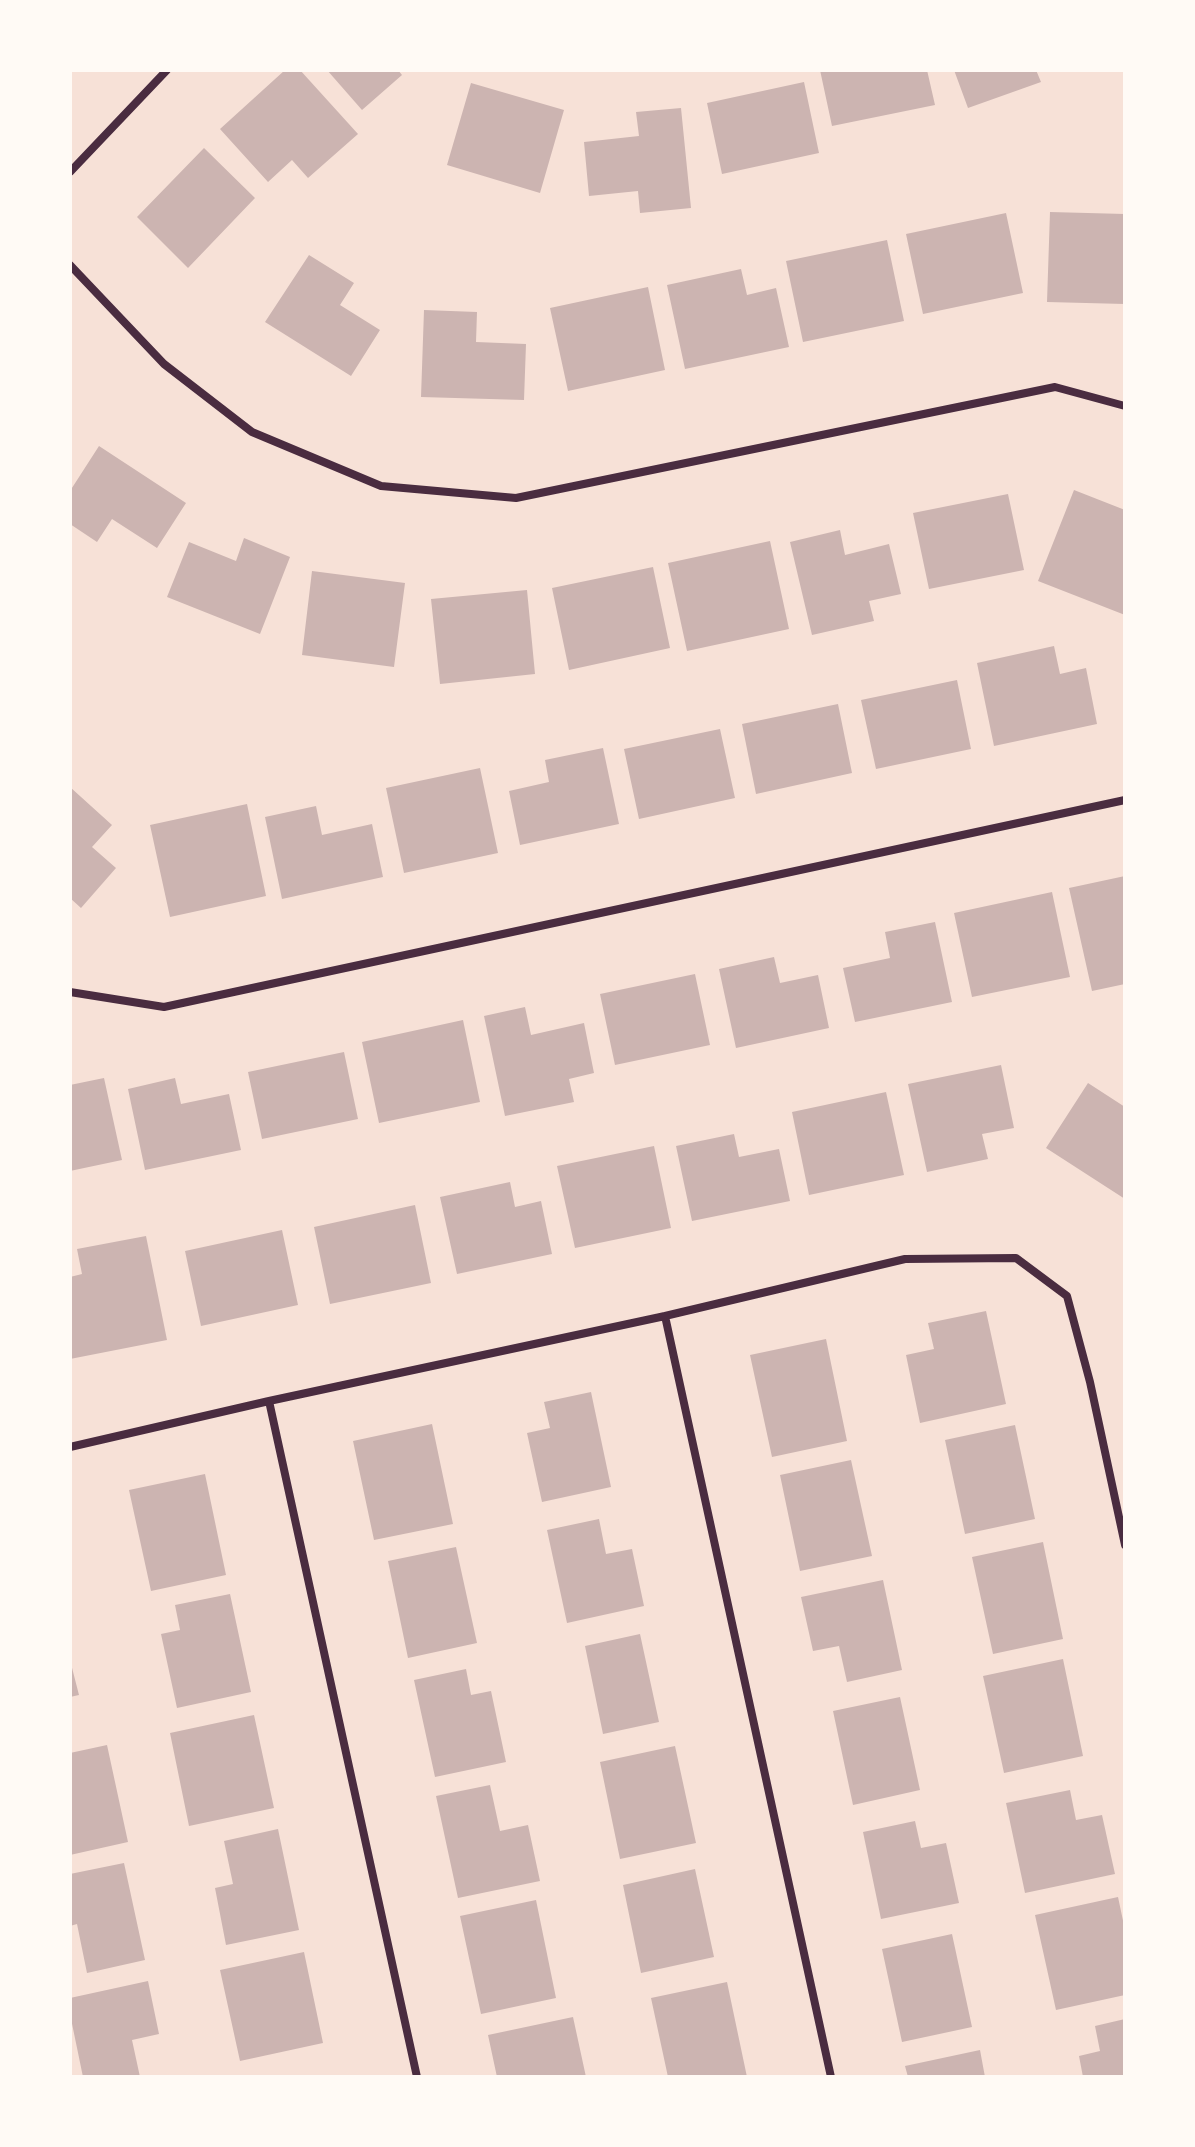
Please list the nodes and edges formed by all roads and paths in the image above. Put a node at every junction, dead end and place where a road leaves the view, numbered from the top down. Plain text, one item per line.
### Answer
1 (167, 70) edge
2 (70, 172) edge
3 (70, 265) edge
4 (1125, 406) edge
5 (1125, 800) edge
6 (70, 992) edge
7 (665, 1316) junction
8 (269, 1401) junction
9 (70, 1447) edge
10 (1125, 1545) edge
11 (417, 2077) edge
12 (831, 2077) edge

1 - 2 street
3 - 4 street
5 - 6 street
7 - 8 street
7 - 10 street
7 - 12 street
8 - 9 street
8 - 11 street

